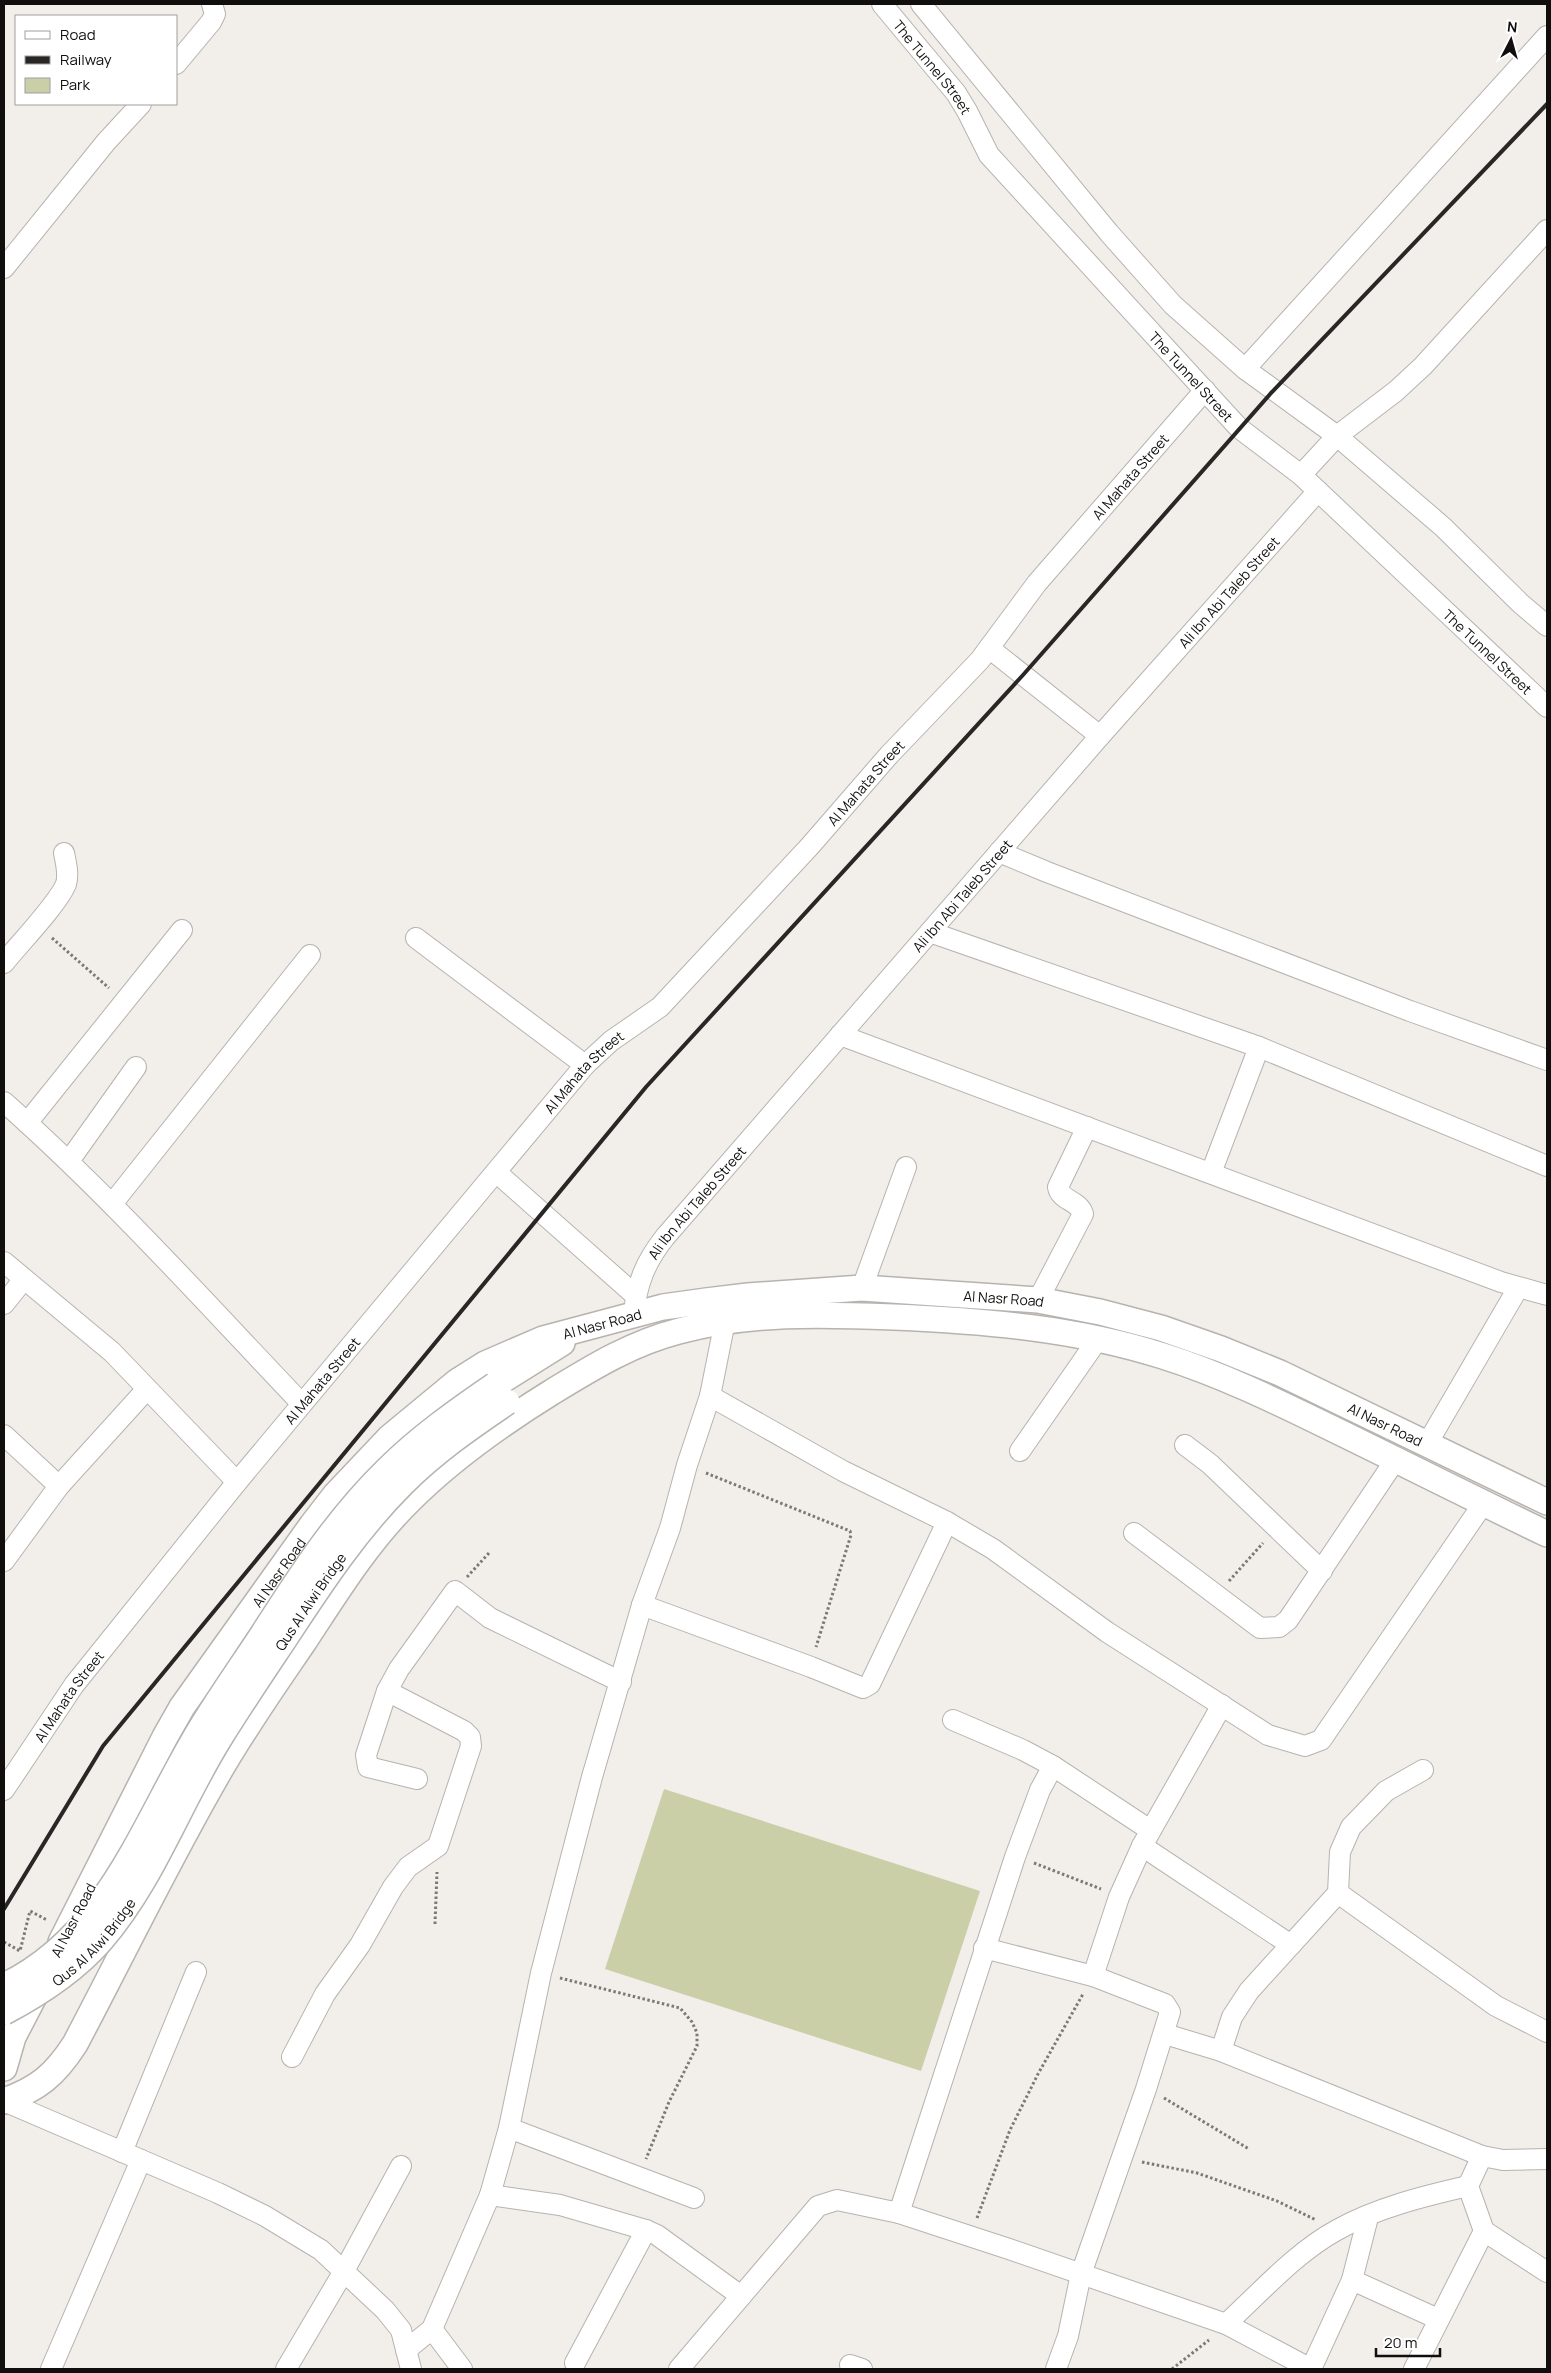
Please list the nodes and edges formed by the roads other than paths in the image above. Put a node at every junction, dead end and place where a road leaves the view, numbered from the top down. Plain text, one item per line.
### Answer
1 (212, 4) edge
2 (882, 4) edge
3 (931, 7) edge
4 (1547, 36) edge
5 (178, 62) edge
6 (140, 105) edge
7 (1547, 230) edge
8 (4, 268) edge
9 (1245, 369) junction
10 (1204, 390) junction
11 (1337, 436) junction
12 (1301, 476) junction
13 (1318, 491) junction
14 (1547, 626) edge
15 (989, 648) junction
16 (1547, 706) edge
17 (1100, 736) junction
18 (1000, 852) junction
19 (64, 853) dead end
20 (182, 930) dead end
21 (930, 932) junction
22 (416, 938) dead end
23 (7, 953) edge
24 (310, 955) dead end
25 (840, 1035) junction
26 (1260, 1047) junction
27 (1547, 1060) edge
28 (585, 1065) junction
29 (136, 1067) dead end
30 (4, 1102) edge
31 (27, 1123) junction
32 (1087, 1127) junction
33 (69, 1161) junction
34 (1547, 1166) edge
35 (906, 1167) dead end
36 (496, 1172) junction
37 (1211, 1173) junction
38 (112, 1204) junction
39 (4, 1262) edge
40 (24, 1279) junction
41 (862, 1288) junction
42 (1518, 1288) junction
43 (1547, 1295) edge
44 (1038, 1300) junction
45 (4, 1304) edge
46 (634, 1305) junction
47 (725, 1321) junction
48 (587, 1328) junction
49 (1098, 1339) junction
50 (147, 1389) junction
51 (501, 1394) junction
52 (710, 1396) junction
53 (301, 1404) junction
54 (4, 1435) edge
55 (1427, 1444) junction
56 (1185, 1445) dead end
57 (1020, 1451) dead end
58 (1396, 1459) junction
59 (236, 1482) junction
60 (60, 1486) junction
61 (1547, 1502) edge
62 (1483, 1504) junction
63 (947, 1522) junction
64 (1134, 1533) dead end
65 (1547, 1534) edge
66 (4, 1560) edge
67 (1322, 1571) junction
68 (642, 1605) junction
69 (621, 1682) junction
70 (387, 1691) junction
71 (1222, 1705) junction
72 (954, 1720) dead end
73 (1052, 1766) junction
74 (1423, 1770) dead end
75 (418, 1780) dead end
76 (4, 1790) edge
77 (1146, 1838) junction
78 (1338, 1893) junction
79 (1291, 1945) junction
80 (984, 1948) junction
81 (196, 1972) dead end
82 (1093, 1976) junction
83 (4, 1986) edge
84 (4, 2012) edge
85 (1547, 2032) edge
86 (1165, 2034) junction
87 (1220, 2051) junction
88 (292, 2057) dead end
89 (4, 2068) edge
90 (4, 2102) edge
91 (509, 2128) junction
92 (122, 2152) junction
93 (1482, 2156) junction
94 (1547, 2159) edge
95 (141, 2160) junction
96 (401, 2166) dead end
97 (1468, 2186) junction
98 (490, 2195) junction
99 (694, 2198) dead end
100 (898, 2213) junction
101 (1368, 2217) junction
102 (646, 2230) junction
103 (1484, 2231) junction
104 (344, 2271) junction
105 (1547, 2272) edge
106 (1081, 2274) junction
107 (1352, 2280) junction
108 (741, 2296) junction
109 (1438, 2319) junction
110 (1226, 2324) junction
111 (432, 2329) junction
112 (406, 2350) junction
113 (575, 2363) dead end
114 (51, 2369) edge
115 (286, 2369) edge
116 (411, 2369) edge
117 (462, 2369) edge
118 (679, 2369) edge
119 (1056, 2369) edge
120 (1311, 2369) edge
121 (1414, 2369) edge

1 - 5 street
2 - 10 street, The Tunnel Street
3 - 9 street
4 - 9 street
6 - 8 street
7 - 11 street
9 - 11 street
10 - 12 street, The Tunnel Street
10 - 15 street, Al Mahata Street
11 - 12 street
11 - 14 street
12 - 13 street, The Tunnel Street
13 - 16 street, The Tunnel Street
13 - 17 street, Ali Ibn Abi Taleb Street
15 - 17 street
15 - 28 street, Al Mahata Street
17 - 18 street, Ali Ibn Abi Taleb Street
18 - 21 street, Ali Ibn Abi Taleb Street
18 - 27 street
19 - 23 street
20 - 31 street
21 - 25 street, Ali Ibn Abi Taleb Street
21 - 26 street
22 - 28 street
24 - 38 street
25 - 32 street
25 - 46 street, Ali Ibn Abi Taleb Street
26 - 34 street
26 - 37 street
28 - 36 street, Al Mahata Street
29 - 33 street
30 - 31 street
31 - 33 street
32 - 37 street
32 - 44 street
33 - 38 street
35 - 41 street
36 - 46 street
36 - 53 street, Al Mahata Street
37 - 42 street
38 - 53 street
39 - 40 street
40 - 45 street
40 - 50 street
41 - 44 street, Al Nasr Road
41 - 46 street, Al Nasr Road
42 - 43 street
42 - 55 street
44 - 55 street, Al Nasr Road
46 - 48 street, Al Nasr Road
47 - 49 street, Al Nasr Road
47 - 51 street, Qus Al Alwi Bridge
47 - 52 street
47 - 90 street, Al Nasr Road
48 - 51 street, Qus Al Alwi Bridge
48 - 89 street, Al Nasr Road
49 - 57 street
49 - 58 street, Al Nasr Road
50 - 59 street
50 - 60 street
51 - 83 street, Qus Al Alwi Bridge, bridge
51 - 84 street, Qus Al Alwi Bridge, bridge
52 - 63 street
52 - 68 street
53 - 59 street, Al Mahata Street
54 - 60 street
55 - 61 street, Al Nasr Road
56 - 67 street
58 - 62 street, Al Nasr Road
58 - 67 street
59 - 76 street, Al Mahata Street
60 - 66 street
62 - 65 street, Al Nasr Road
62 - 71 street
63 - 68 street
63 - 71 street
64 - 67 street
68 - 69 street
69 - 70 street
69 - 91 street
70 - 75 street
70 - 88 street
71 - 77 street
72 - 73 street
73 - 77 street
73 - 80 street
74 - 78 street
77 - 79 street
77 - 82 street
78 - 79 street
78 - 85 street
79 - 87 street
80 - 82 street
80 - 100 street
81 - 92 street
82 - 86 street
86 - 87 street
86 - 106 street
87 - 93 street
90 - 92 street
91 - 98 street
91 - 99 street
92 - 95 street
93 - 94 street
93 - 97 street
95 - 104 street
95 - 114 street
96 - 104 street
97 - 101 street
97 - 103 street
98 - 102 street
98 - 111 street
100 - 106 street
100 - 108 street
101 - 107 street
101 - 110 street
102 - 108 street
102 - 113 street
103 - 105 street
103 - 109 street
104 - 112 street
104 - 115 street
106 - 110 street
106 - 119 street
107 - 109 street
107 - 120 street
108 - 118 street
109 - 121 street
110 - 120 street
111 - 112 street
111 - 117 street
112 - 116 street

